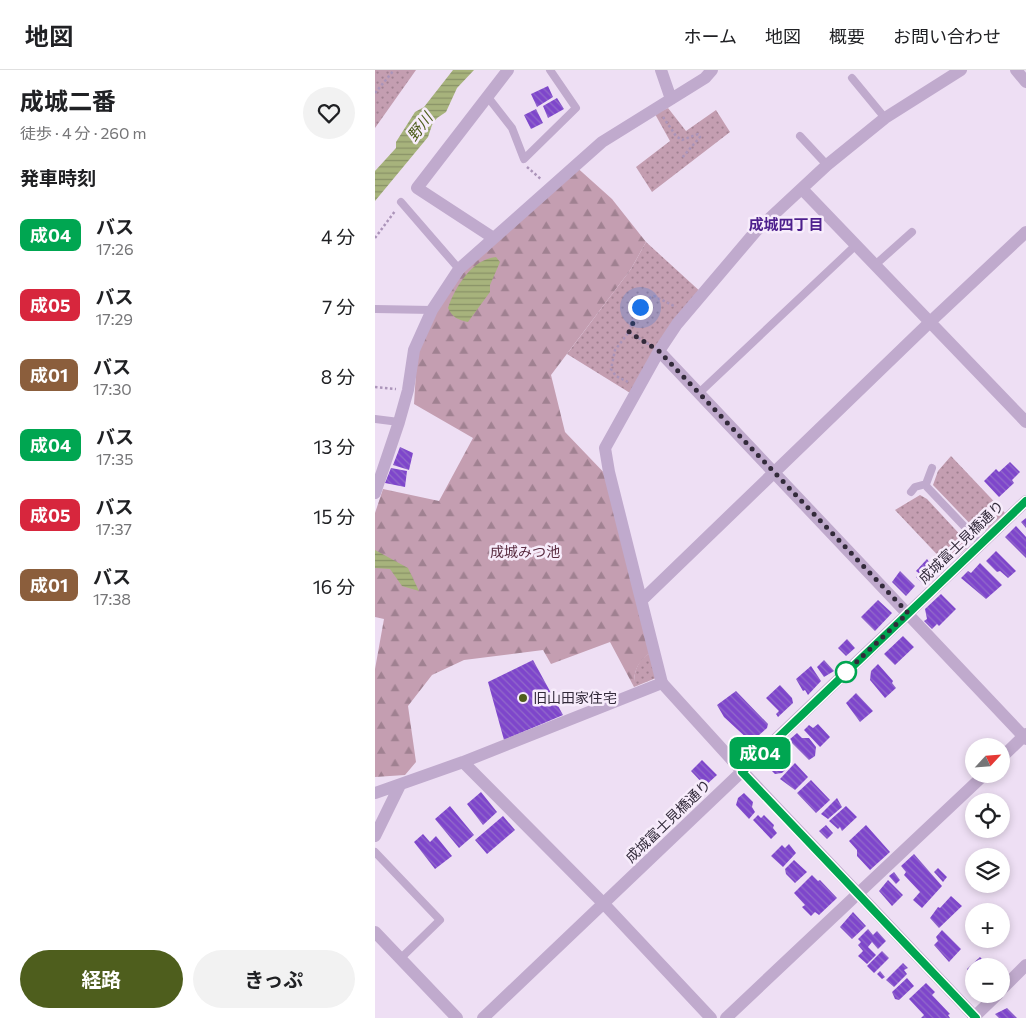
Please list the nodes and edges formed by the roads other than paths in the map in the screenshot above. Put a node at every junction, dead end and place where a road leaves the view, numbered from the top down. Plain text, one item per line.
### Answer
1 (508, 70) edge
2 (550, 70) edge
3 (661, 70) edge
4 (712, 70) edge
5 (961, 70) edge
6 (1016, 70) edge
7 (852, 78) dead end
8 (1026, 82) edge
9 (487, 96) junction
10 (671, 99) junction
11 (885, 118) junction
12 (800, 136) dead end
13 (827, 165) junction
14 (802, 188) junction
15 (401, 202) dead end
16 (912, 232) dead end
17 (1026, 232) edge
18 (492, 237) junction
19 (856, 245) junction
20 (875, 265) junction
21 (459, 269) junction
22 (375, 309) edge
23 (432, 310) junction
24 (930, 322) junction
25 (659, 351) junction
26 (699, 393) junction
27 (375, 418) edge
28 (399, 422) junction
29 (1026, 422) edge
30 (932, 468) dead end
31 (774, 473) junction
32 (926, 484) junction
33 (911, 492) dead end
34 (375, 493) edge
35 (1026, 500) edge
36 (981, 544) junction
37 (643, 600) junction
38 (908, 613) junction
39 (662, 683) junction
40 (1025, 737) edge
41 (1010, 750) edge
42 (463, 762) junction
43 (742, 772) junction
44 (976, 783) edge
45 (400, 785) junction
46 (375, 793) edge
47 (375, 836) edge
48 (375, 852) edge
49 (859, 894) junction
50 (604, 904) junction
51 (375, 932) edge
52 (400, 959) junction
53 (1026, 965) edge
54 (1010, 981) edge
55 (989, 1003) edge
56 (457, 1018) edge
57 (483, 1018) edge
58 (711, 1018) edge
59 (726, 1018) edge
60 (975, 1018) edge

1 - 9 street
2 - 9 lane
3 - 10 street
4 - 10 street
5 - 11 street
6 - 8 street
7 - 11 lane
9 - 18 street
10 - 18 street
11 - 13 street
12 - 13 lane
13 - 14 street
14 - 19 street
14 - 25 street
15 - 21 lane
16 - 20 lane
17 - 24 street
18 - 21 street
19 - 20 street
19 - 26 lane
20 - 24 street
21 - 23 street
22 - 23 lane
23 - 28 street
24 - 29 street
24 - 31 street
25 - 26 street
25 - 37 street
26 - 31 street
27 - 28 lane
28 - 34 street
30 - 32 lane
31 - 37 street
31 - 38 street
32 - 33 lane
32 - 36 lane
35 - 36 street, 成城富士見橋通り
36 - 38 street, 成城富士見橋通り
37 - 39 street
38 - 40 street
38 - 43 street, 成城富士見橋通り
39 - 42 street
39 - 43 street
40 - 41 street
42 - 45 street
42 - 50 street
43 - 49 street
43 - 50 street, 成城富士見橋通り
44 - 49 street
45 - 46 street
45 - 47 street
48 - 52 lane
49 - 59 street
49 - 60 street
50 - 57 street, 成城富士見橋通り
50 - 58 street
51 - 52 street
52 - 56 street
53 - 54 street
55 - 60 street

